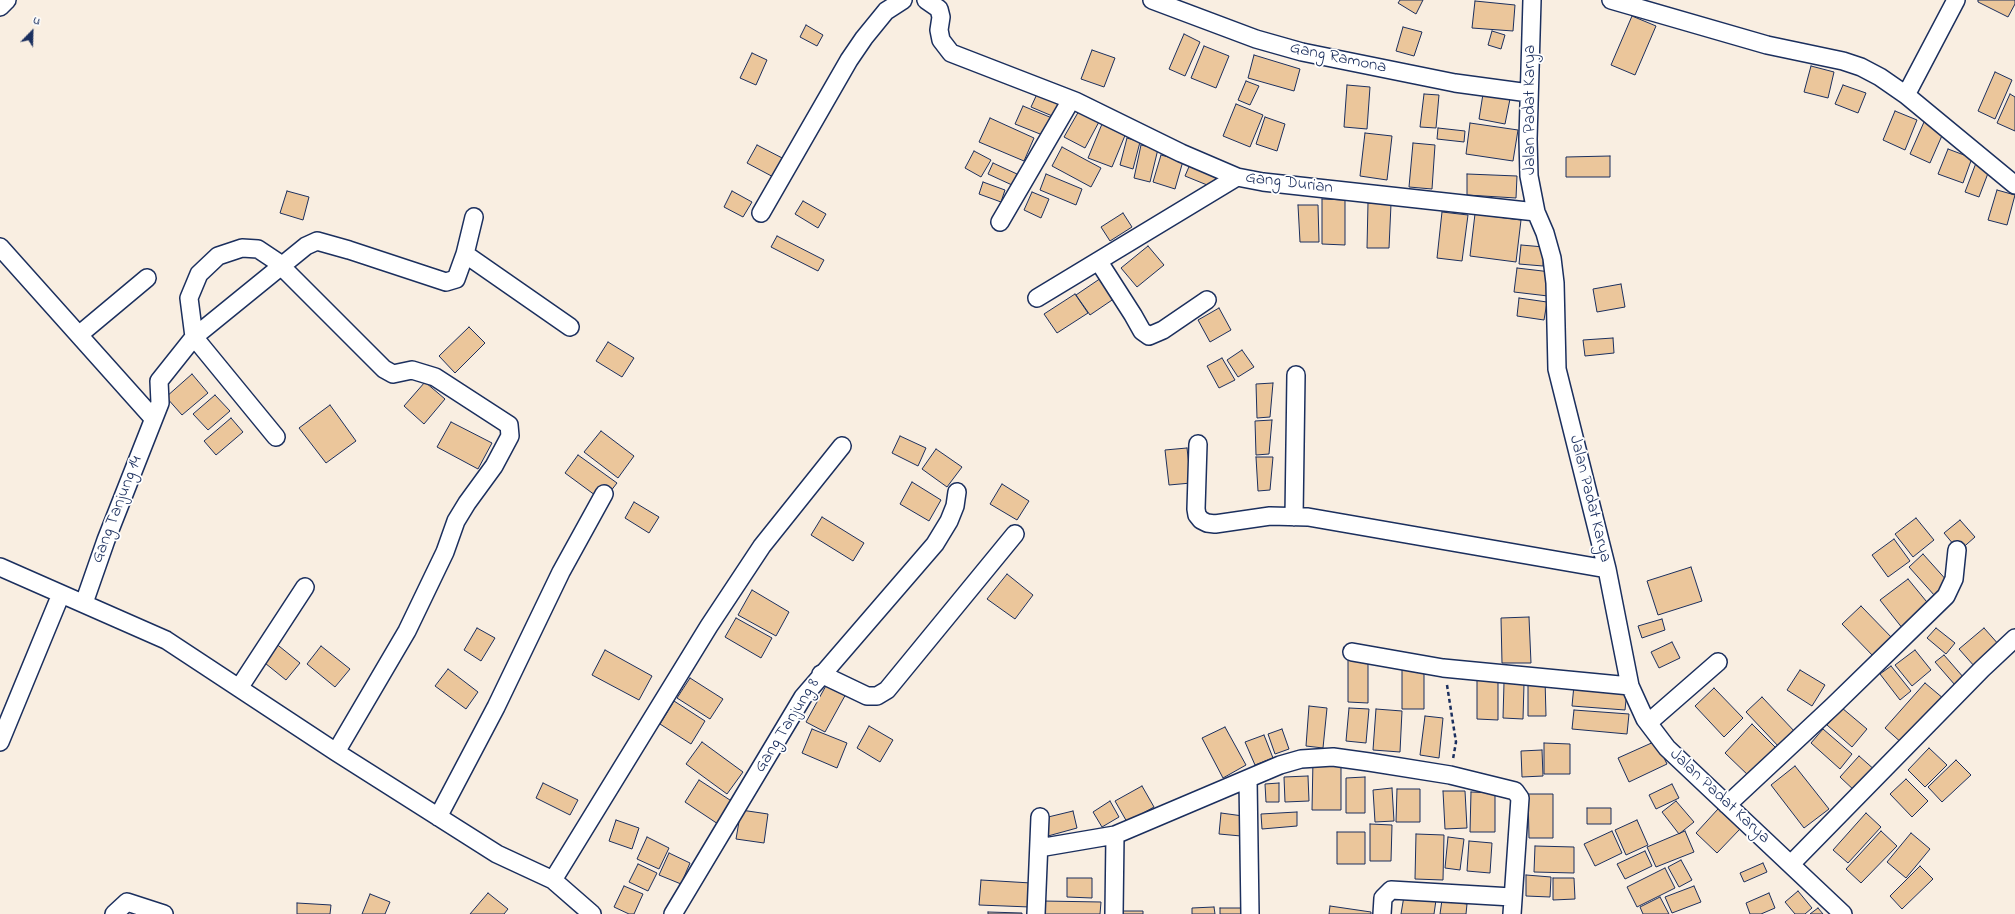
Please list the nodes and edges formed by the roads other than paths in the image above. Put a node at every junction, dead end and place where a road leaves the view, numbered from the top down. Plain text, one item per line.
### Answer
1 (7, 0) edge
2 (903, 0) edge
3 (926, 0) edge
4 (1152, 0) edge
5 (1532, 0) edge
6 (1611, 0) edge
7 (1956, 0) edge
8 (0, 7) edge
9 (1530, 93) junction
10 (1906, 95) junction
11 (1071, 100) junction
12 (1237, 177) junction
13 (2015, 185) edge
14 (1536, 212) junction
15 (761, 213) dead end
16 (474, 217) dead end
17 (1000, 222) dead end
18 (0, 247) edge
19 (466, 254) junction
20 (1099, 262) junction
21 (280, 266) junction
22 (147, 278) dead end
23 (1037, 298) dead end
24 (1208, 300) dead end
25 (570, 327) dead end
26 (80, 334) junction
27 (194, 337) junction
28 (1296, 375) dead end
29 (153, 418) junction
30 (276, 437) dead end
31 (1198, 444) dead end
32 (842, 446) dead end
33 (957, 492) dead end
34 (604, 494) dead end
35 (1294, 517) junction
36 (1015, 534) dead end
37 (1957, 550) dead end
38 (0, 567) edge
39 (1607, 569) junction
40 (305, 587) dead end
41 (61, 594) junction
42 (84, 603) junction
43 (2015, 638) edge
44 (1352, 652) dead end
45 (1718, 662) dead end
46 (821, 674) junction
47 (1630, 686) junction
48 (239, 688) junction
49 (1648, 723) junction
50 (0, 742) edge
51 (336, 752) junction
52 (1248, 779) junction
53 (1727, 805) junction
54 (438, 817) junction
55 (1040, 817) dead end
56 (1115, 835) junction
57 (1039, 848) junction
58 (1791, 864) junction
59 (552, 880) junction
60 (1512, 897) junction
61 (114, 914) edge
62 (164, 914) edge
63 (592, 914) edge
64 (673, 914) edge
65 (1036, 914) edge
66 (1114, 914) edge
67 (1250, 914) edge
68 (1382, 914) edge
69 (1512, 914) edge
70 (1844, 914) edge

1 - 8 street
2 - 15 street
3 - 11 street, Gang Durian
4 - 9 street, Gang Ramona
5 - 9 street, Jalan Padat Karya
6 - 10 street
7 - 10 street
9 - 14 street, Jalan Padat Karya
10 - 13 street
11 - 12 street, Gang Durian
11 - 17 street
12 - 14 street, Gang Durian
12 - 20 street
14 - 39 street, Jalan Padat Karya
16 - 19 street
18 - 26 street
19 - 21 street, Gang Tanjung 14
19 - 25 street
20 - 23 street
20 - 24 street
21 - 27 street, Gang Tanjung 14
21 - 27 street
21 - 51 street
22 - 26 street
26 - 29 street
27 - 29 street, Gang Tanjung 14
27 - 30 street
28 - 35 street
29 - 42 street, Gang Tanjung 14
31 - 35 street
32 - 59 street
33 - 46 street, Gang Tanjung 8
34 - 54 street
35 - 39 street
36 - 46 street
37 - 53 street
38 - 41 street
39 - 47 street, Jalan Padat Karya
40 - 48 street
41 - 42 street
41 - 50 street
42 - 48 street
43 - 58 street
44 - 47 street
45 - 49 street
46 - 64 street, Gang Tanjung 8
47 - 49 street, Jalan Padat Karya
48 - 51 street
49 - 53 street, Jalan Padat Karya
51 - 54 street
52 - 56 street
52 - 60 street
52 - 67 street
53 - 58 street, Jalan Padat Karya
54 - 59 street
55 - 57 street
56 - 57 street
56 - 66 street
57 - 65 street
58 - 70 street, Jalan Padat Karya
59 - 63 street
60 - 68 street
60 - 69 street
61 - 62 street

